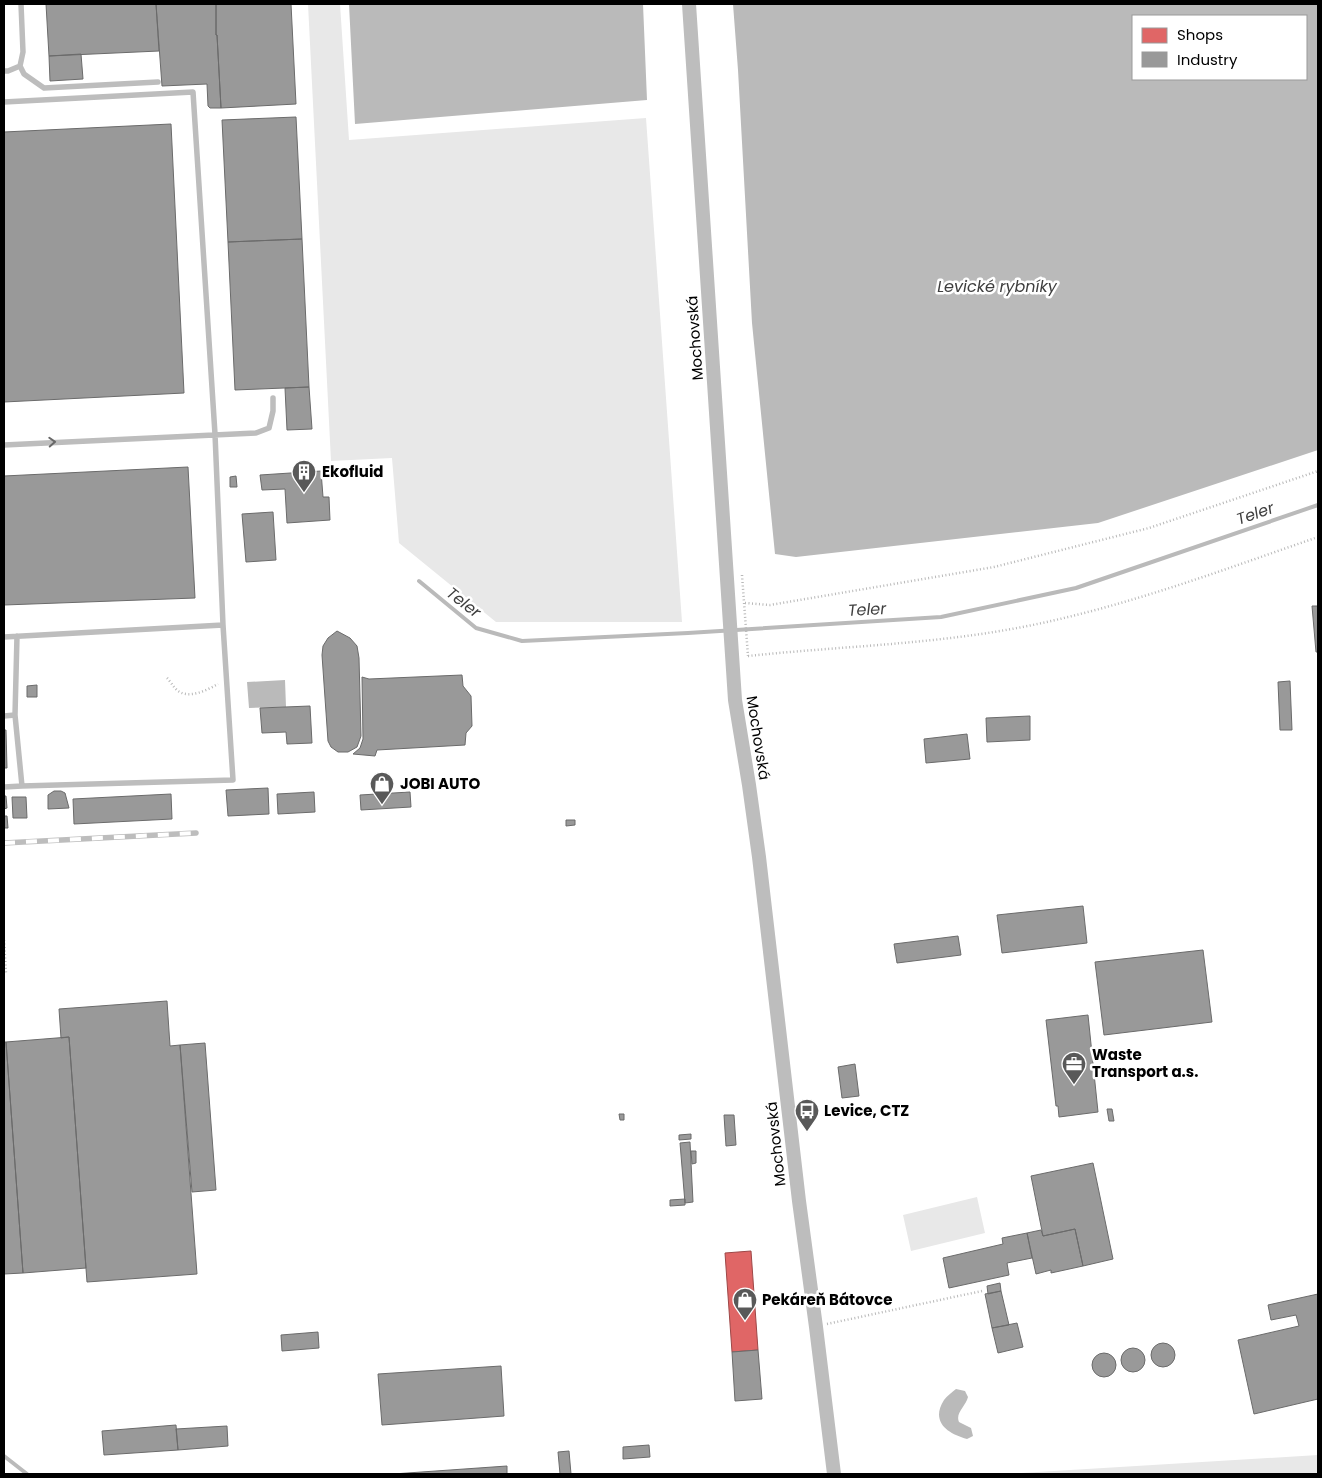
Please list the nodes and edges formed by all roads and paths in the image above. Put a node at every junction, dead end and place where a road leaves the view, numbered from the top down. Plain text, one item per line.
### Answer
1 (21, 4) edge
2 (688, 4) edge
3 (20, 66) junction
4 (4, 71) edge
5 (158, 82) dead end
6 (4, 102) edge
7 (273, 398) dead end
8 (215, 434) junction
9 (4, 445) edge
10 (1318, 471) edge
11 (1318, 537) edge
12 (729, 610) junction
13 (746, 620) dead end
14 (222, 625) junction
15 (17, 636) junction
16 (4, 637) edge
17 (731, 651) junction
18 (748, 656) junction
19 (167, 678) dead end
20 (226, 680) junction
21 (15, 715) junction
22 (4, 716) edge
23 (22, 786) junction
24 (4, 787) edge
25 (4, 940) edge
26 (6, 973) dead end
27 (982, 1291) dead end
28 (816, 1327) junction
29 (834, 1474) edge

1 - 3 lane
2 - 12 street, Mochovská
3 - 4 lane
3 - 5 lane
6 - 8 lane
7 - 8 lane
9 -> 8 lane
8 - 14 lane
10 - 12 path
11 - 18 path
12 - 17 street, Mochovská
13 - 18 path
14 - 15 lane
14 - 20 lane
15 - 16 lane
15 - 21 lane
17 - 18 path
17 - 28 street, Mochovská
19 - 20 path
20 - 23 lane
21 - 22 lane
21 - 23 lane
23 - 24 lane
25 - 26 path
27 - 28 path
28 - 29 street, Mochovská

